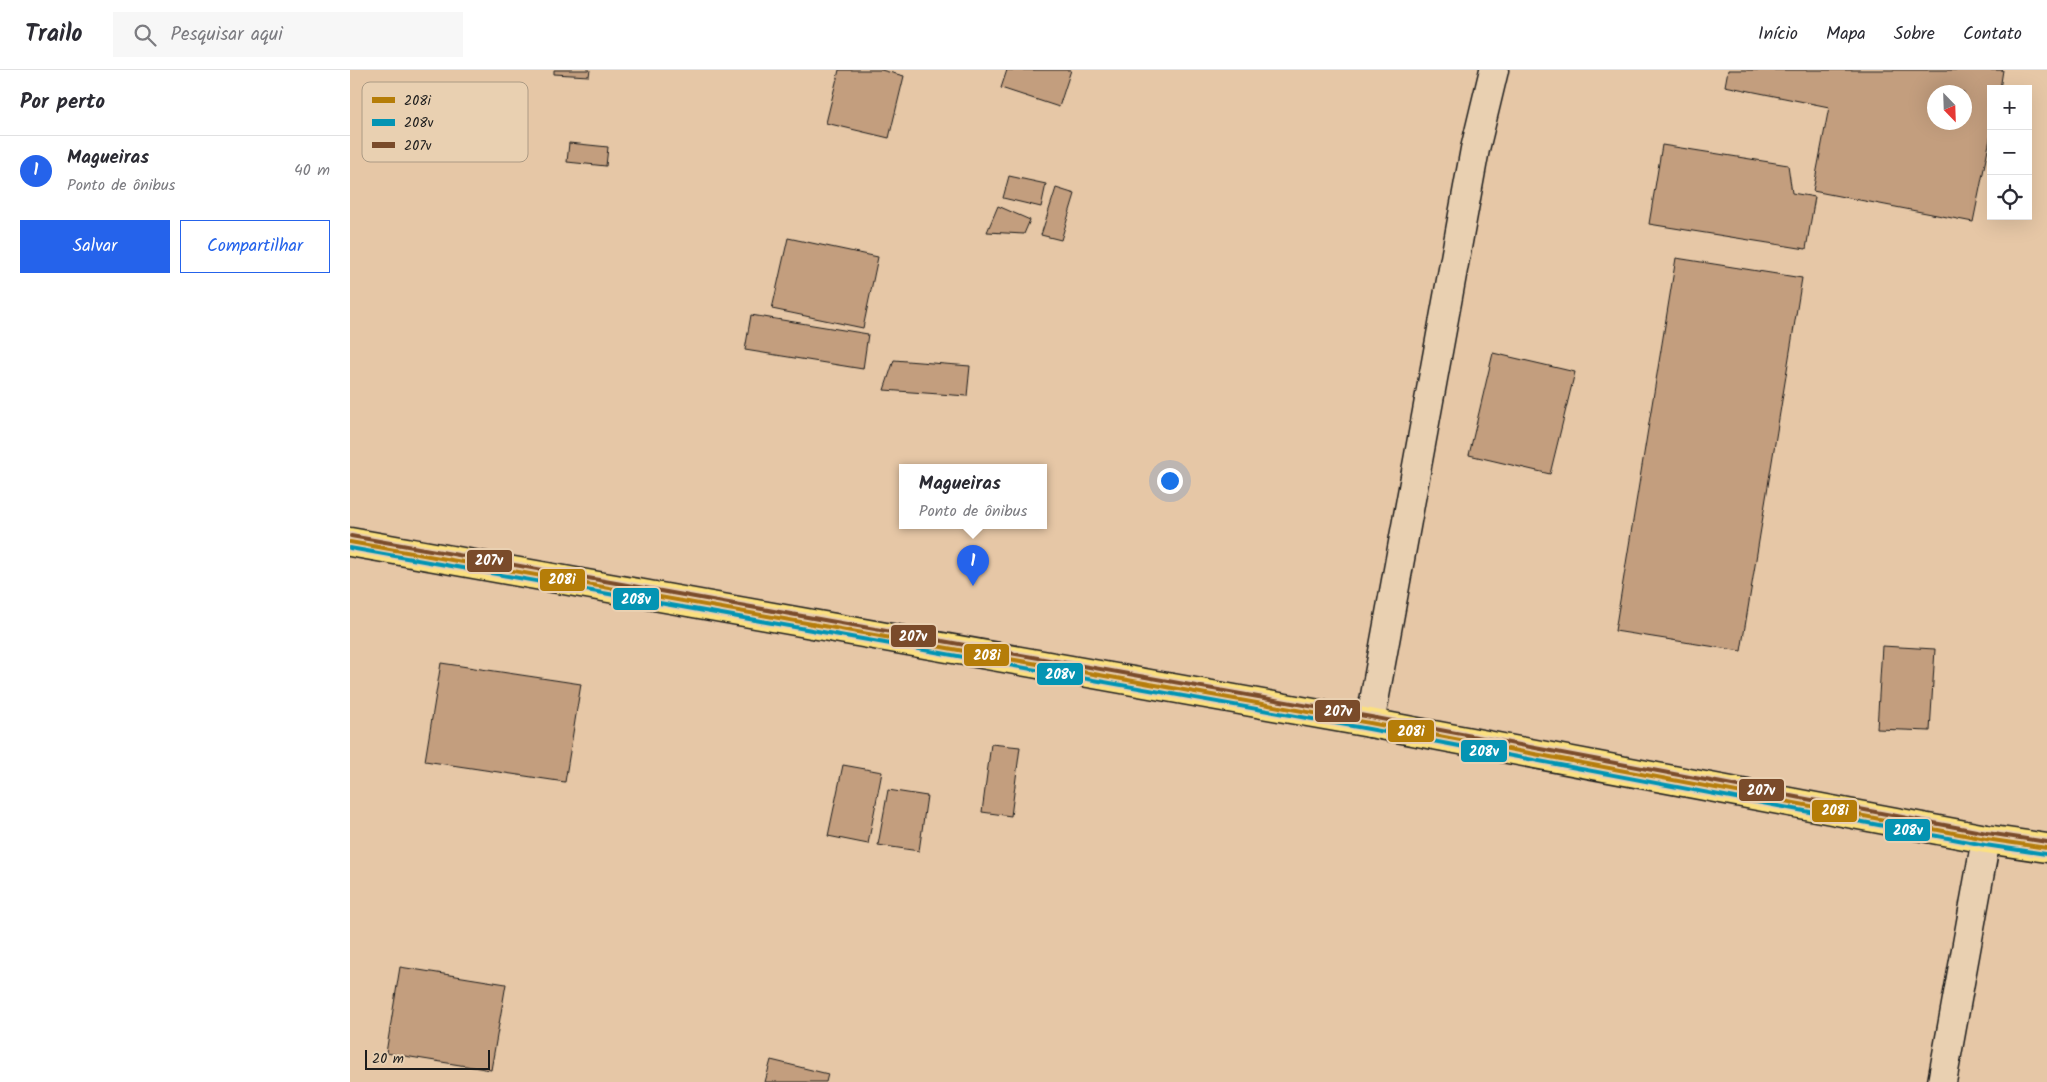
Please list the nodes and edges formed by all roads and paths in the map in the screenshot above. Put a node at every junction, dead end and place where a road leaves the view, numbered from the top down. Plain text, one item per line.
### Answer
1 (1494, 70) edge
2 (350, 542) edge
3 (1370, 723) junction
4 (1986, 839) junction
5 (2047, 848) edge
6 (1942, 1082) edge

1 - 3 street
2 - 3 main road
3 - 4 main road
4 - 5 main road
4 - 6 street

